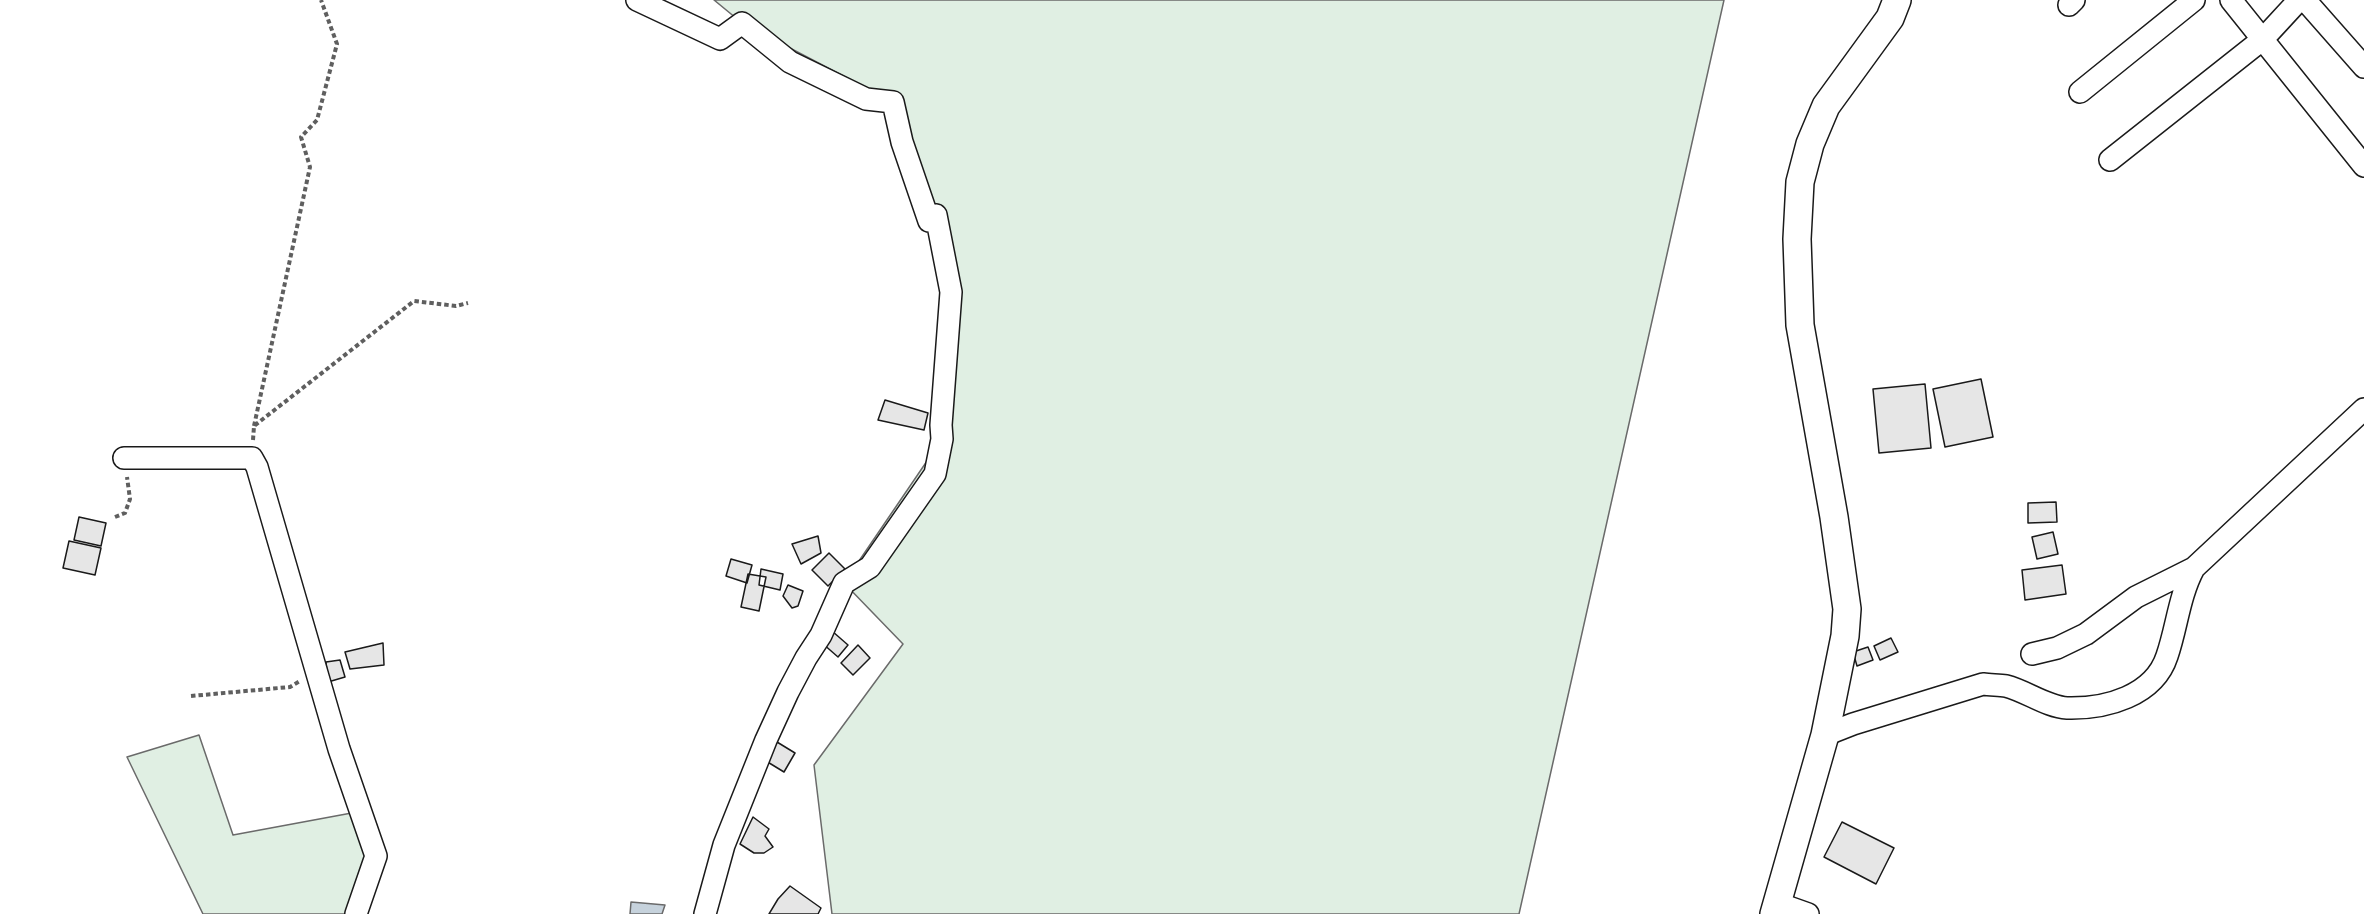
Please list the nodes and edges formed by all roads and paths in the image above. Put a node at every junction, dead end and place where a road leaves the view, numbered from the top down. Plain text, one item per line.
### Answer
1 (321, 0) edge
2 (637, 0) edge
3 (1897, 0) edge
4 (2194, 0) edge
5 (2231, 0) edge
6 (2299, 0) edge
7 (2305, 0) edge
8 (2263, 39) junction
9 (2364, 67) edge
10 (2080, 92) dead end
11 (2110, 160) dead end
12 (2364, 166) edge
13 (468, 303) dead end
14 (2364, 409) edge
15 (254, 426) junction
16 (124, 458) joint
17 (252, 458) junction
18 (115, 517) dead end
19 (2194, 568) junction
20 (2031, 654) dead end
21 (317, 672) junction
22 (191, 696) dead end
23 (1825, 735) junction
24 (1775, 909) edge
25 (356, 914) edge
26 (705, 914) edge
27 (1808, 914) edge

1 - 15 path
2 - 26 street
3 - 23 main road
4 - 10 street
5 - 8 street
6 - 8 street
7 - 9 street
8 - 11 street
8 - 12 street
13 - 15 path
14 - 19 street
15 - 17 path
16 - 17 street
16 - 18 path
17 - 21 street
19 - 20 street
19 - 23 street
21 - 22 path
21 - 25 street
23 - 24 main road
24 - 27 street

